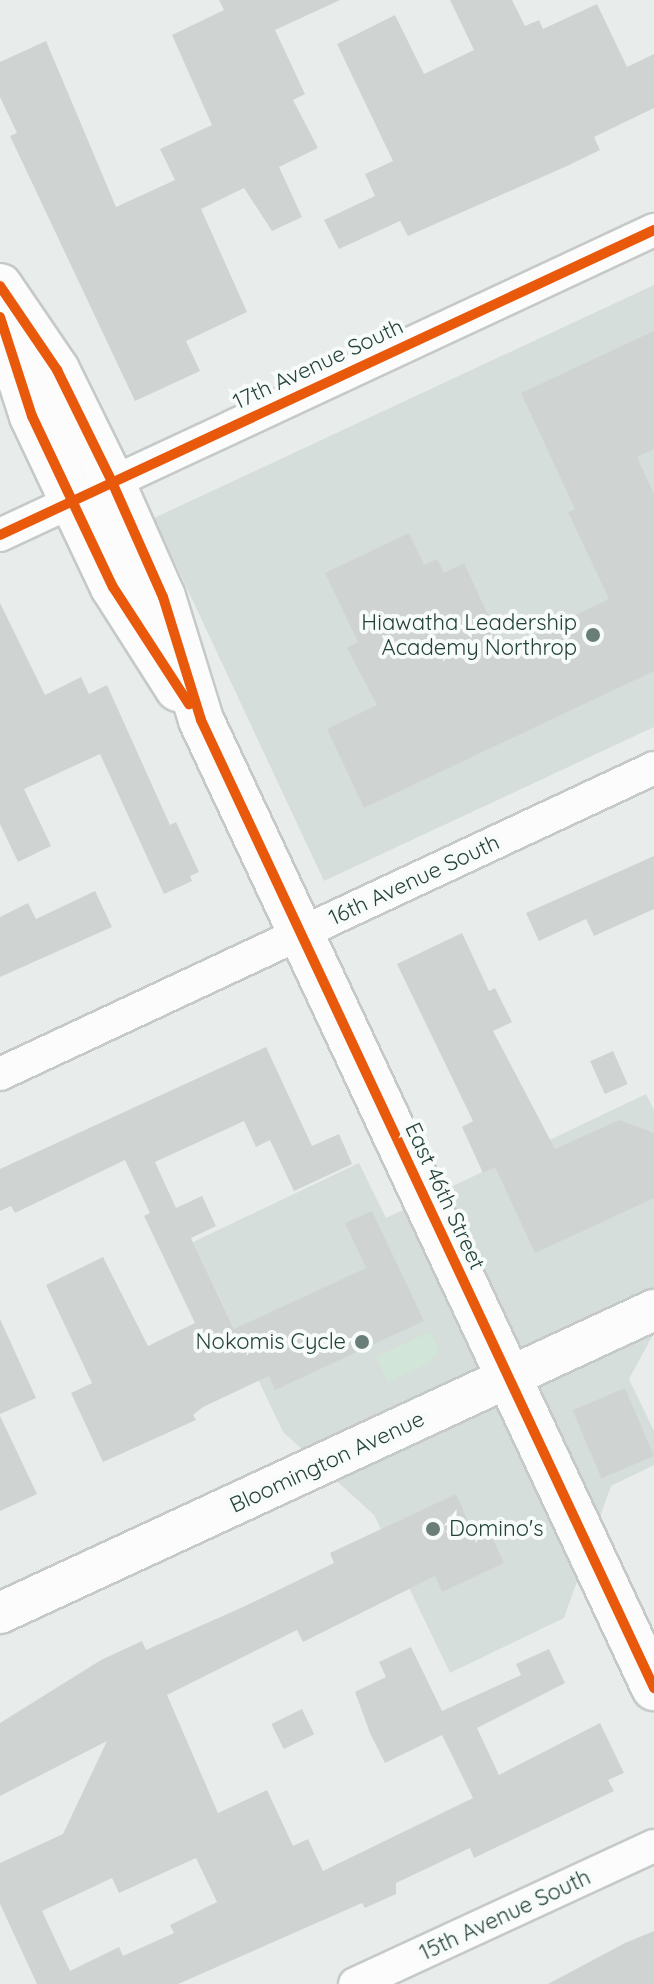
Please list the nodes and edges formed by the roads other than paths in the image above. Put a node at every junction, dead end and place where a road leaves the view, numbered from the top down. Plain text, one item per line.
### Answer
1 (654, 230) edge
2 (0, 286) edge
3 (0, 317) edge
4 (112, 482) junction
5 (72, 501) junction
6 (0, 535) edge
7 (201, 720) junction
8 (654, 768) edge
9 (300, 934) junction
10 (0, 1074) edge
11 (654, 1310) edge
12 (508, 1379) junction
13 (0, 1613) edge
14 (654, 1688) edge
15 (654, 1846) edge
16 (355, 1984) edge

1 - 4 street, 17th Avenue South
2 - 4 main road, East 46th Street
3 - 5 main road, East 46th Street
4 - 5 street, 17th Avenue South
4 - 7 main road, East 46th Street
5 - 6 street, 17th Avenue South
5 - 7 main road, East 46th Street
7 - 9 main road, East 46th Street
8 - 9 street, 16th Avenue South
9 - 10 street, 16th Avenue South
9 - 12 main road, East 46th Street
11 - 12 street, Bloomington Avenue
12 - 13 street, Bloomington Avenue
12 - 14 main road, East 46th Street
15 - 16 street, 15th Avenue South

